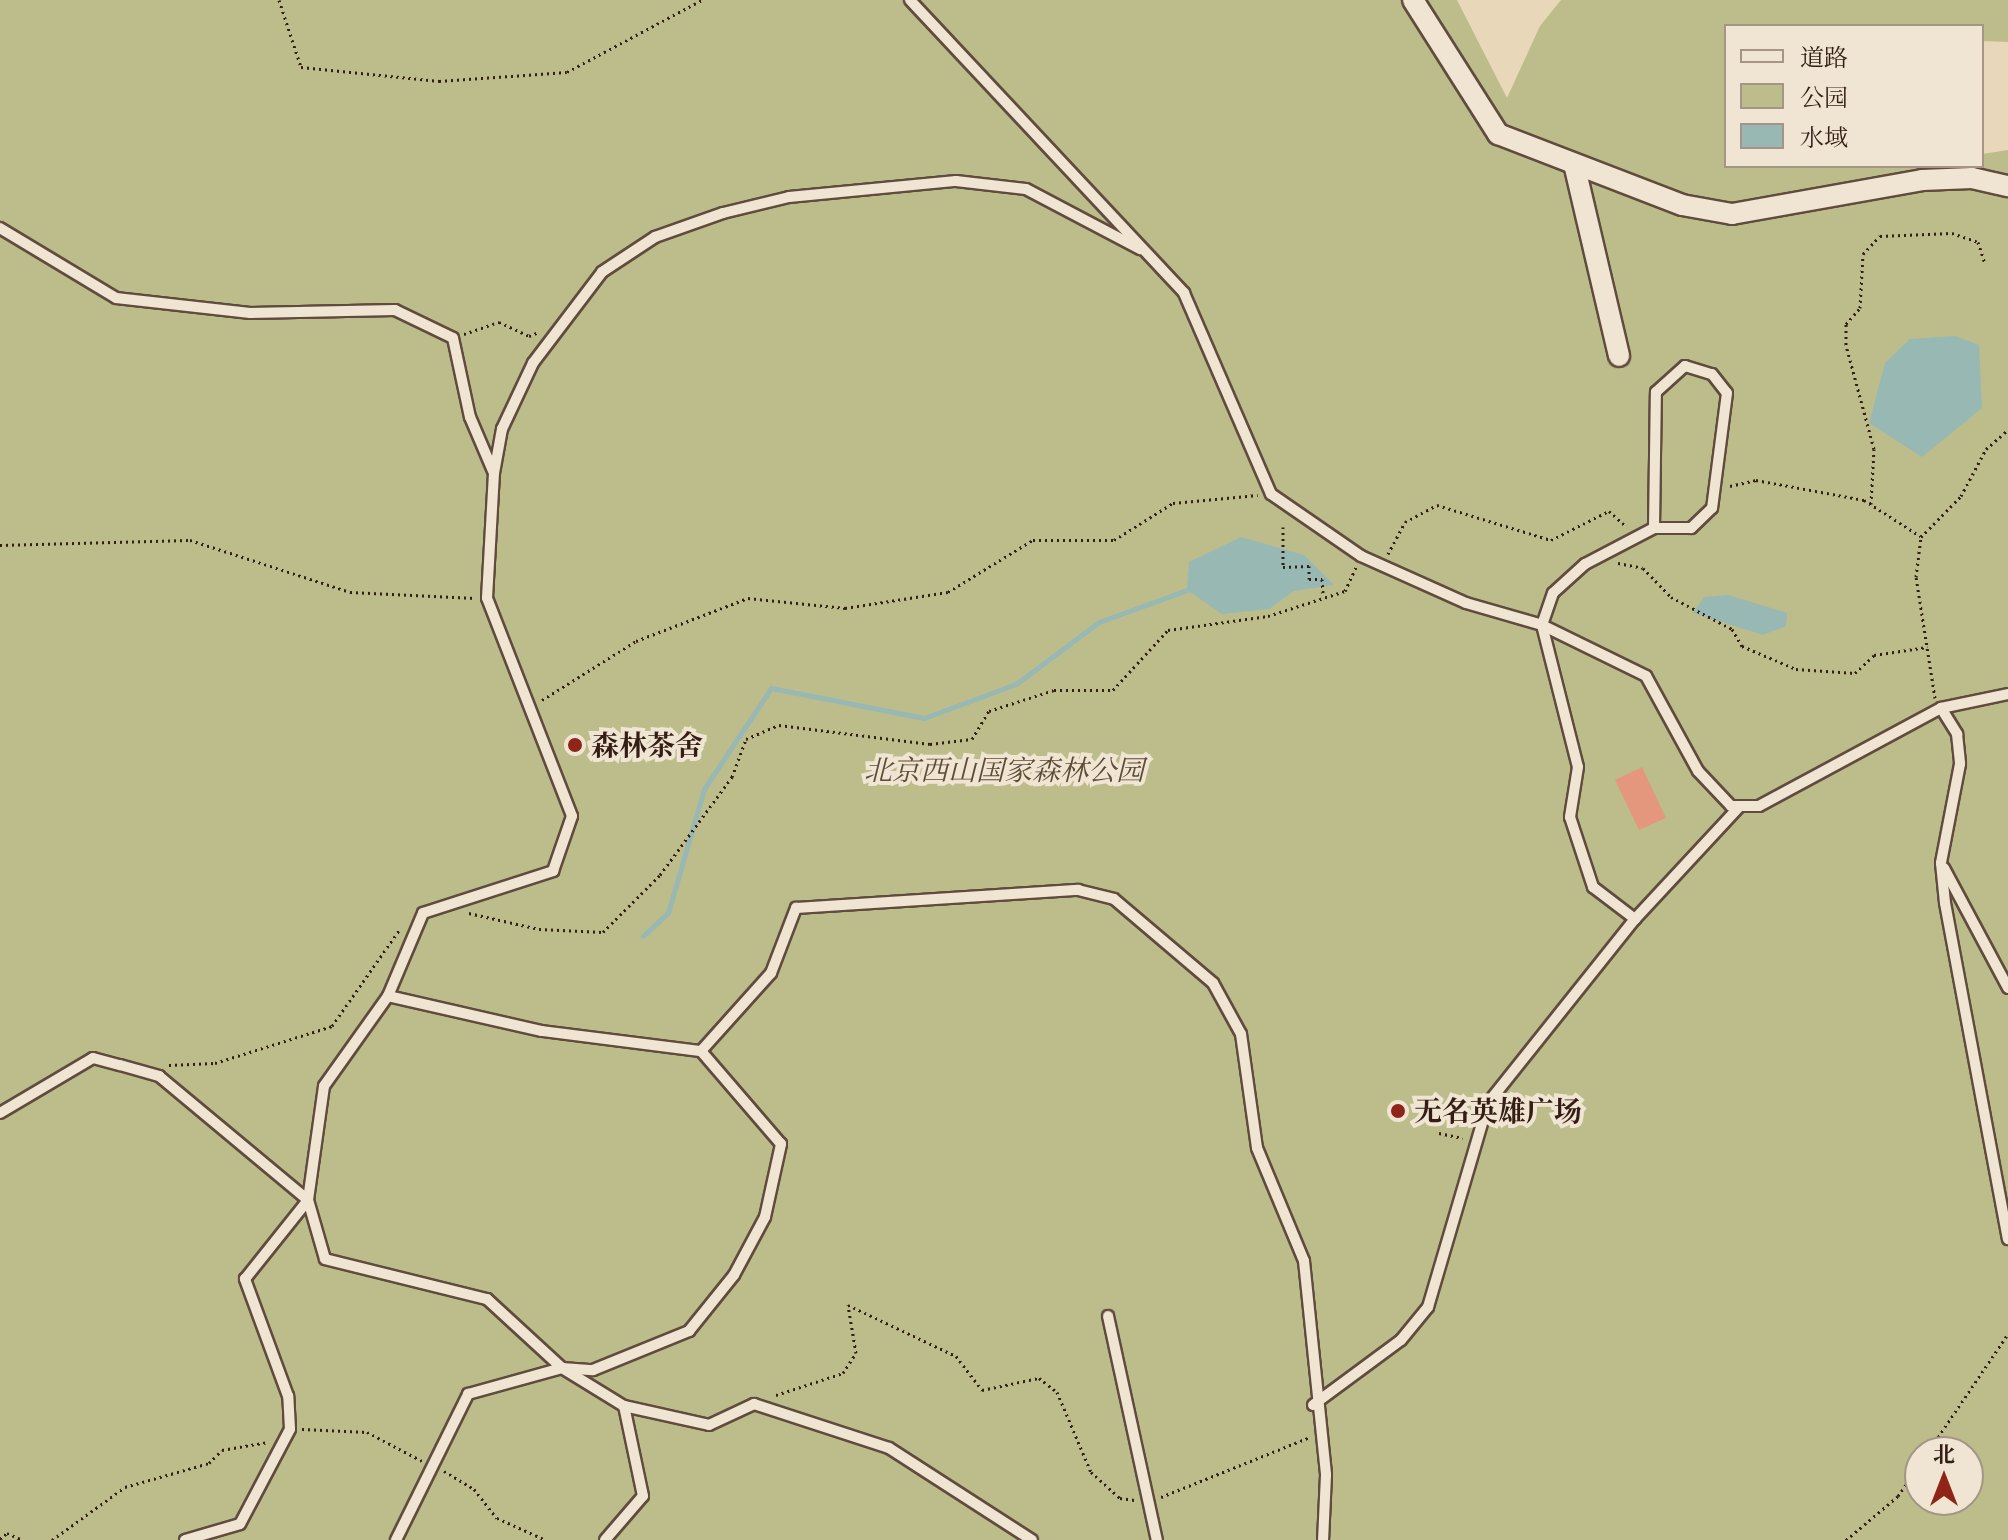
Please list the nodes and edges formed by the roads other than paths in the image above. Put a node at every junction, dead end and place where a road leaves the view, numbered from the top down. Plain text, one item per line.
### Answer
1 (910, 0) edge
2 (1413, 0) edge
3 (1575, 168) junction
4 (2008, 186) edge
5 (0, 228) edge
6 (1140, 249) junction
7 (1619, 356) dead end
8 (494, 473) junction
9 (1654, 528) junction
10 (1542, 625) junction
11 (2008, 694) edge
12 (1941, 708) junction
13 (1740, 806) junction
14 (1941, 863) junction
15 (1635, 919) junction
16 (2008, 988) edge
17 (388, 996) junction
18 (701, 1051) junction
19 (0, 1113) edge
20 (2008, 1161) edge
21 (1993, 1162) junction
22 (308, 1200) junction
23 (2008, 1239) edge
24 (1108, 1316) dead end
25 (562, 1368) junction
26 (1313, 1405) junction
27 (624, 1406) junction
28 (185, 1540) edge
29 (396, 1540) edge
30 (605, 1540) edge
31 (1032, 1540) edge
32 (1157, 1540) edge
33 (1323, 1540) edge

1 - 6 lane
2 - 3 street
3 - 4 street
3 - 7 street
5 - 8 lane
6 - 8 lane
6 - 10 lane
8 - 17 lane
9 - 9 lane
9 - 10 lane
10 - 13 lane
10 - 15 lane
11 - 12 lane
12 - 13 lane
12 - 14 lane
13 - 15 lane
14 - 16 lane
14 - 21 lane
15 - 26 lane
17 - 18 lane
17 - 22 lane
18 - 25 lane
18 - 26 lane
19 - 22 lane
20 - 21 lane
21 - 23 lane
22 - 25 lane
22 - 28 lane
24 - 32 lane
25 - 27 lane
25 - 29 lane
26 - 33 lane
27 - 30 lane
27 - 31 lane

